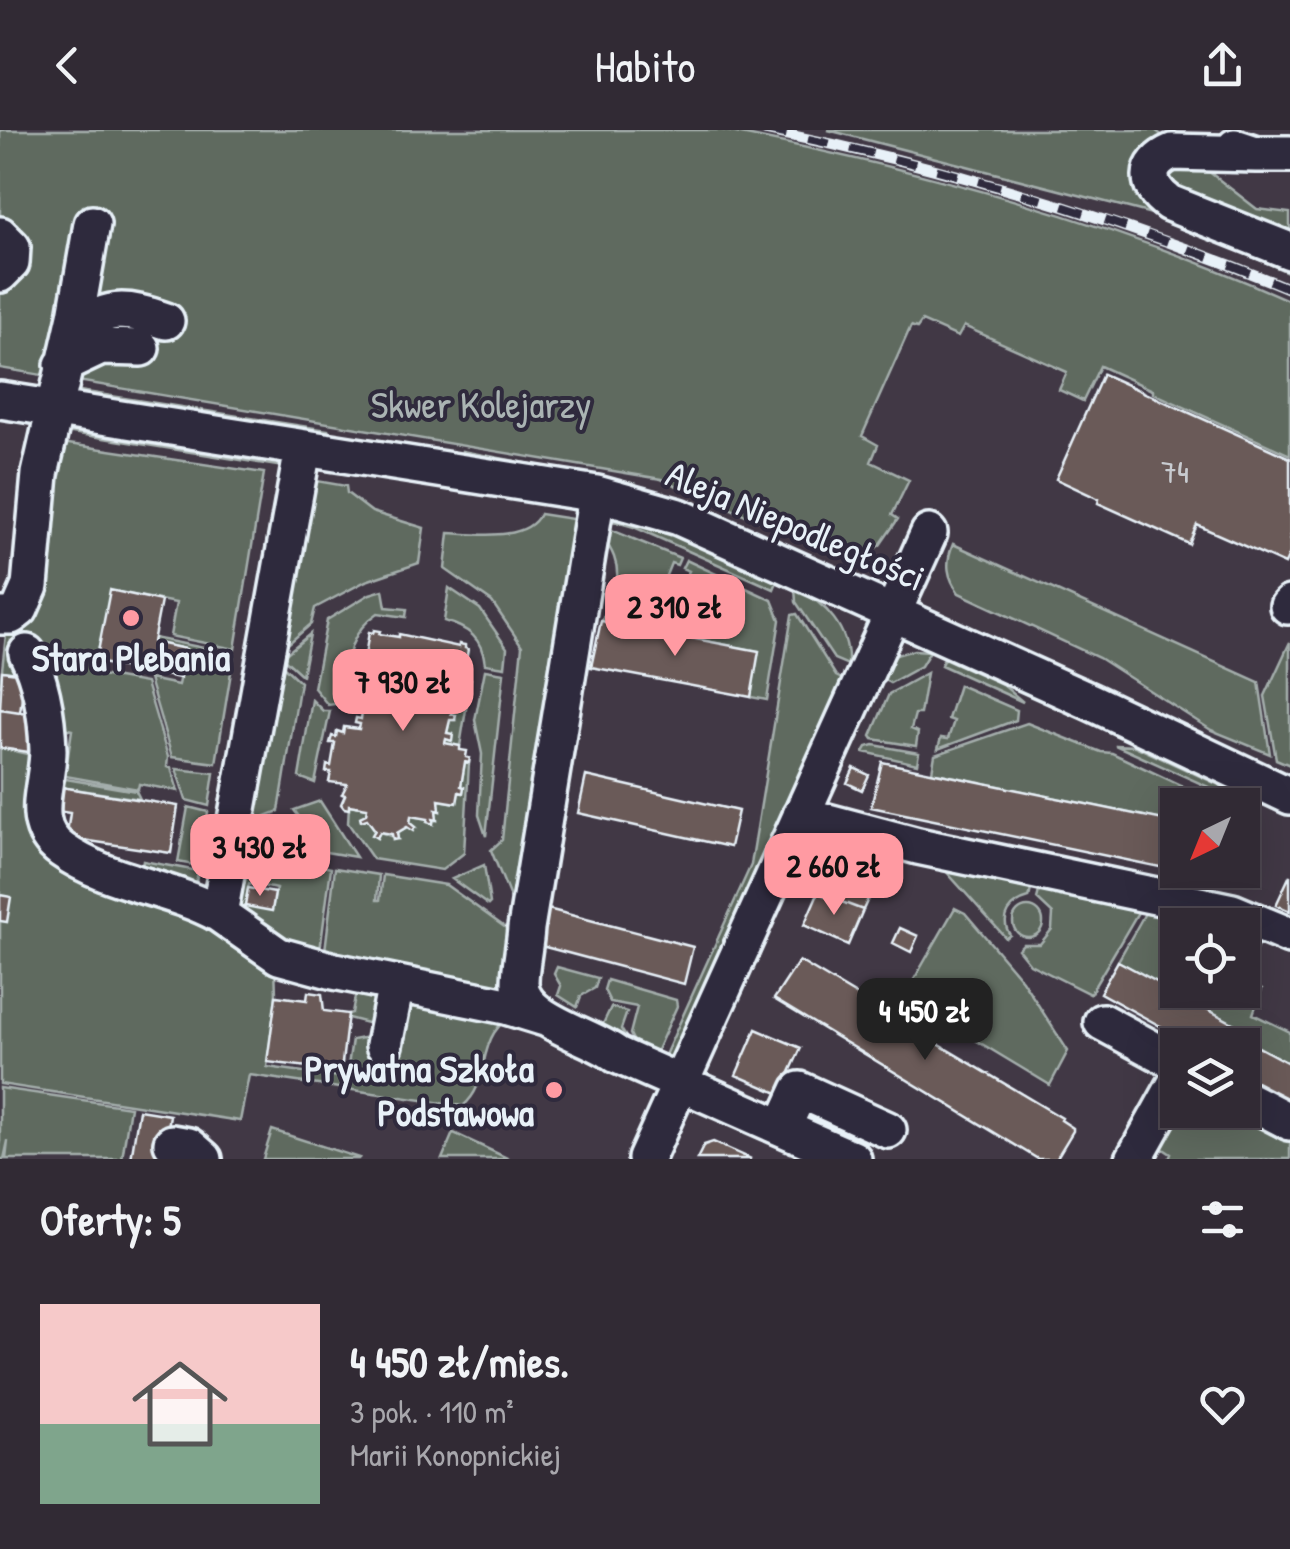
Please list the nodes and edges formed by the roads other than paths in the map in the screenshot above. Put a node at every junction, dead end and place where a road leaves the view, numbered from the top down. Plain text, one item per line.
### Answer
1 (1182, 130) edge
2 (1273, 154) edge
3 (92, 224) dead end
4 (0, 234) edge
5 (1290, 251) edge
6 (0, 274) edge
7 (166, 322) dead end
8 (140, 348) dead end
9 (68, 350) junction
10 (0, 400) edge
11 (52, 408) junction
12 (302, 449) junction
13 (597, 494) junction
14 (928, 533) dead end
15 (893, 612) junction
16 (0, 616) edge
17 (27, 653) dead end
18 (1290, 796) edge
19 (801, 815) junction
20 (219, 914) junction
21 (1290, 936) edge
22 (396, 984) junction
23 (546, 1018) junction
24 (1102, 1022) dead end
25 (384, 1045) dead end
26 (1160, 1053) edge
27 (680, 1084) junction
28 (1260, 1106) edge
29 (1160, 1112) edge
30 (1290, 1122) edge
31 (783, 1127) junction
32 (888, 1130) dead end
33 (646, 1159) edge
34 (853, 1159) edge
35 (1134, 1159) edge

1 - 2 street
2 - 5 street
3 - 9 street
4 - 6 street
7 - 9 street
8 - 9 street
9 - 11 street
10 - 11 street, Aleja Niepodległości
11 - 12 street, Aleja Niepodległości
11 - 16 street
12 - 13 street, Aleja Niepodległości
12 - 20 street
13 - 15 street, Aleja Niepodległości
13 - 23 street
14 - 15 street
15 - 18 street, Aleja Niepodległości
15 - 19 street
17 - 20 street
19 - 21 street
19 - 27 street
20 - 22 street
22 - 23 street
22 - 25 street
23 - 27 street
24 - 26 street
27 - 31 street
27 - 33 street
28 - 30 street
29 - 35 street
31 - 32 street
31 - 34 street

